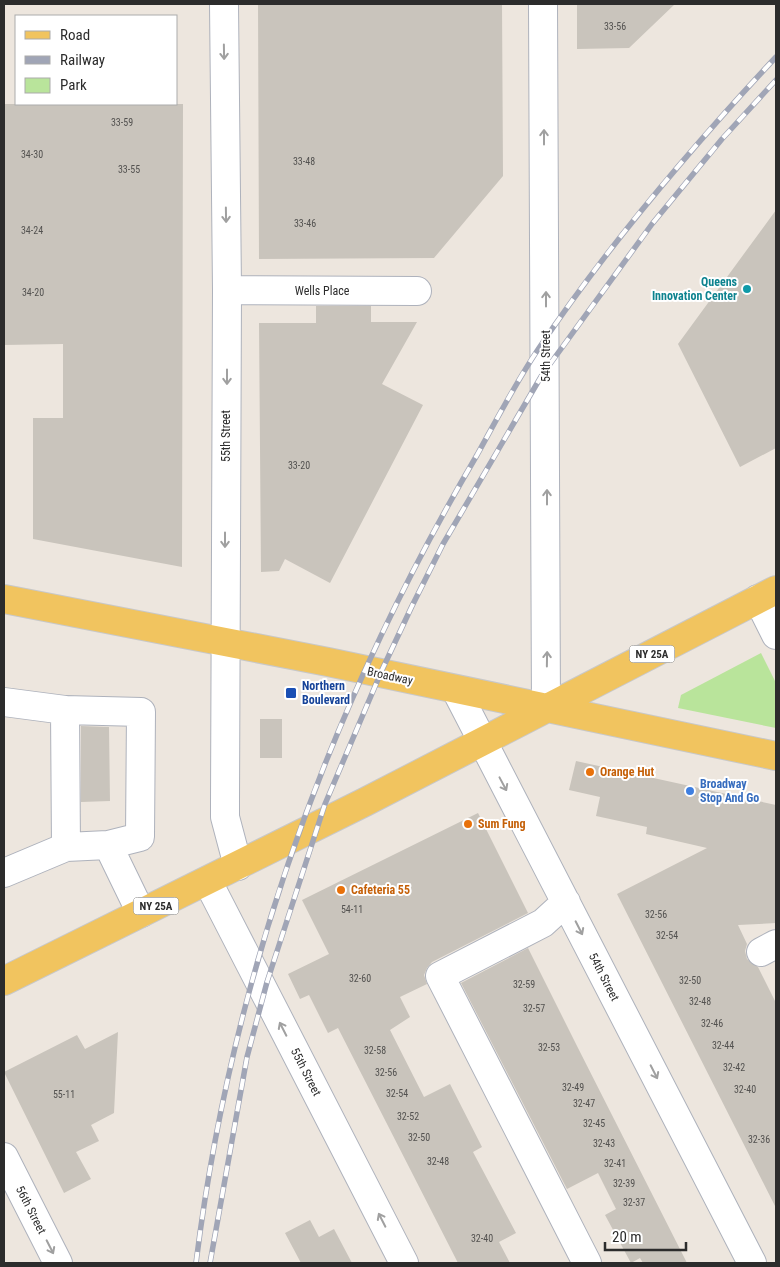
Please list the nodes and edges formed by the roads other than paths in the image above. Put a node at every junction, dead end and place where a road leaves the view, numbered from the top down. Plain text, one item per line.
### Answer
1 (224, 4) edge
2 (544, 4) edge
3 (227, 290) junction
4 (417, 291) dead end
5 (767, 594) edge
6 (4, 599) edge
7 (776, 635) edge
8 (225, 642) junction
9 (456, 690) junction
10 (4, 702) edge
11 (546, 708) junction
12 (65, 710) junction
13 (480, 741) junction
14 (776, 756) edge
15 (108, 845) junction
16 (66, 847) junction
17 (238, 866) junction
18 (4, 873) edge
19 (208, 882) junction
20 (566, 902) junction
21 (141, 913) junction
22 (4, 981) edge
23 (4, 1157) edge
24 (58, 1263) edge
25 (404, 1263) edge
26 (587, 1263) edge
27 (752, 1263) edge

1 -> 3 street, 55th Street
11 -> 2 street, 54th Street
3 - 4 street, Wells Place
3 -> 8 street, 55th Street
5 - 7 street
5 - 11 main road, NY 25A
6 - 8 main road, Broadway
8 - 9 main road, Broadway
8 - 17 street, 55th Street
9 - 11 main road, Broadway
9 - 13 street, 54th Street
10 - 12 street
11 - 13 main road, NY 25A
11 - 14 main road, Broadway
12 - 15 street
12 - 16 street
13 - 17 main road, NY 25A
13 -> 20 street, 54th Street
15 - 16 street
15 - 21 street
16 - 18 street
17 - 19 main road, NY 25A
19 - 21 main road, NY 25A
25 -> 19 street, 55th Street
20 - 26 street
20 -> 27 street, 54th Street
21 - 22 main road, NY 25A
23 -> 24 street, 56th Street

